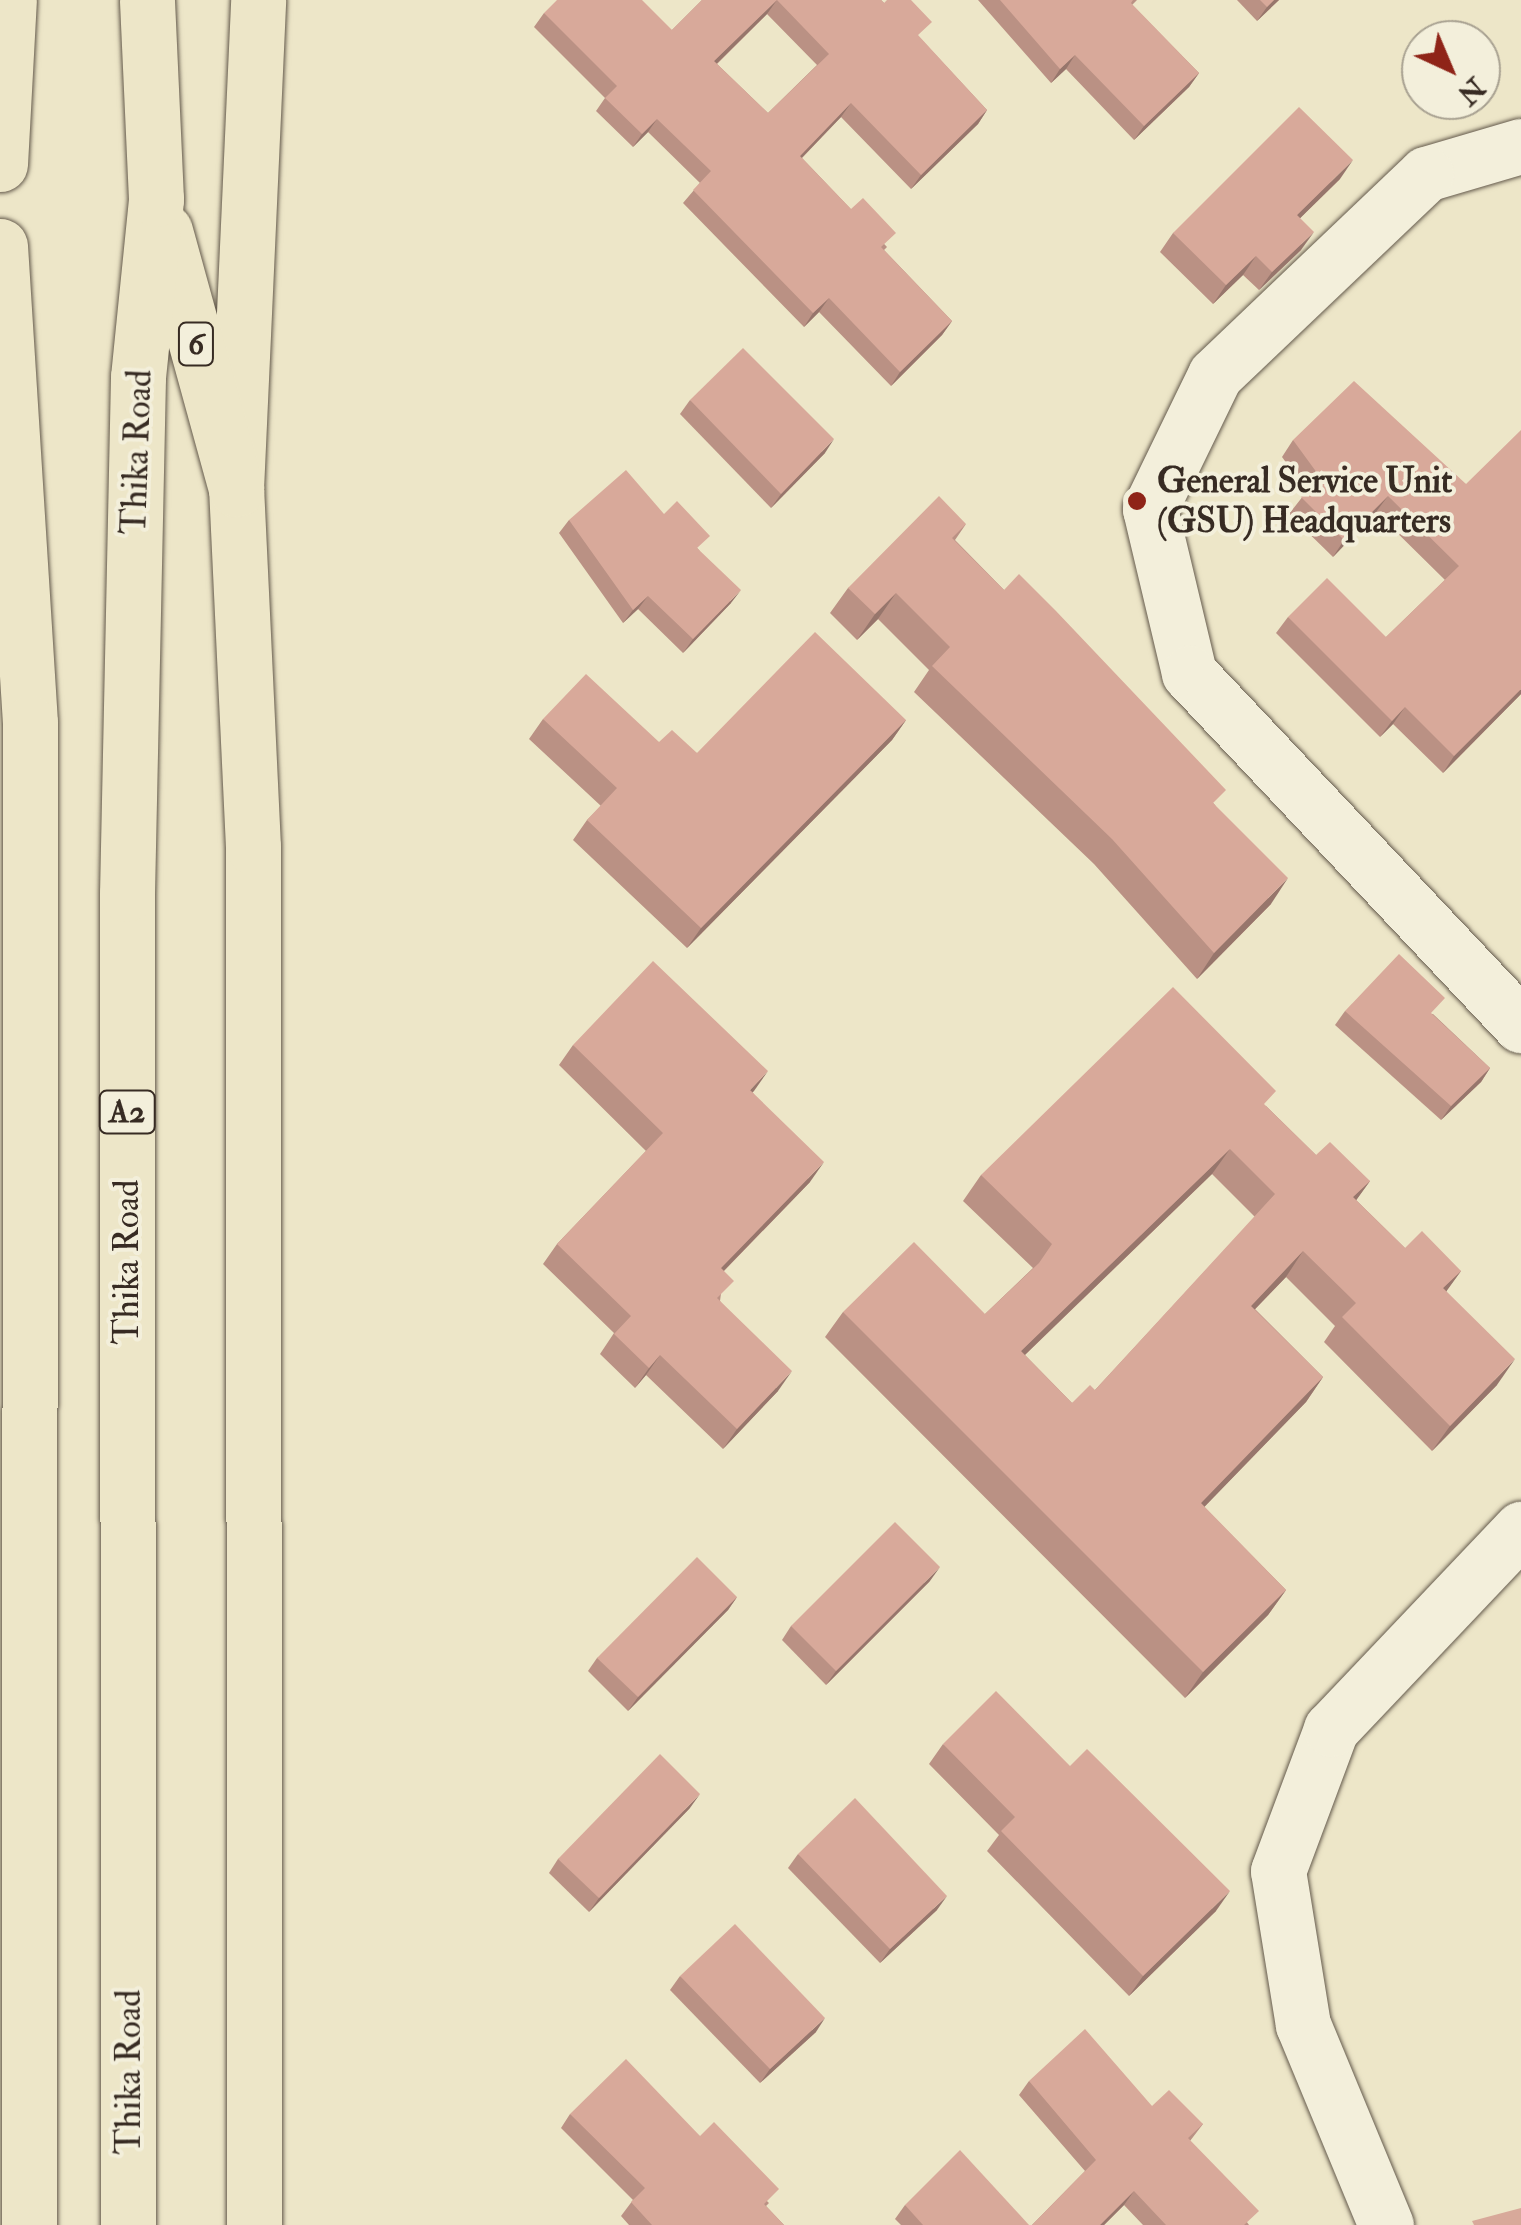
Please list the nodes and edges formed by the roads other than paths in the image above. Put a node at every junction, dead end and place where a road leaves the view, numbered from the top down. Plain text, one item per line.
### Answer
1 (9, 0) edge
2 (147, 0) edge
3 (258, 0) edge
4 (1521, 146) edge
5 (0, 164) edge
6 (156, 199) junction
7 (0, 246) edge
8 (236, 489) junction
9 (1521, 1025) edge
10 (1521, 1530) edge
11 (29, 2225) edge
12 (128, 2225) edge
13 (254, 2225) edge
14 (1386, 2225) edge

1 - 5 main road
2 - 6 main road, Thika Road / A2
3 - 8 main road
4 - 9 lane
6 - 8 main road, 6
6 - 12 main road, Thika Road / A2
7 - 11 main road
8 - 13 main road
10 - 14 lane

